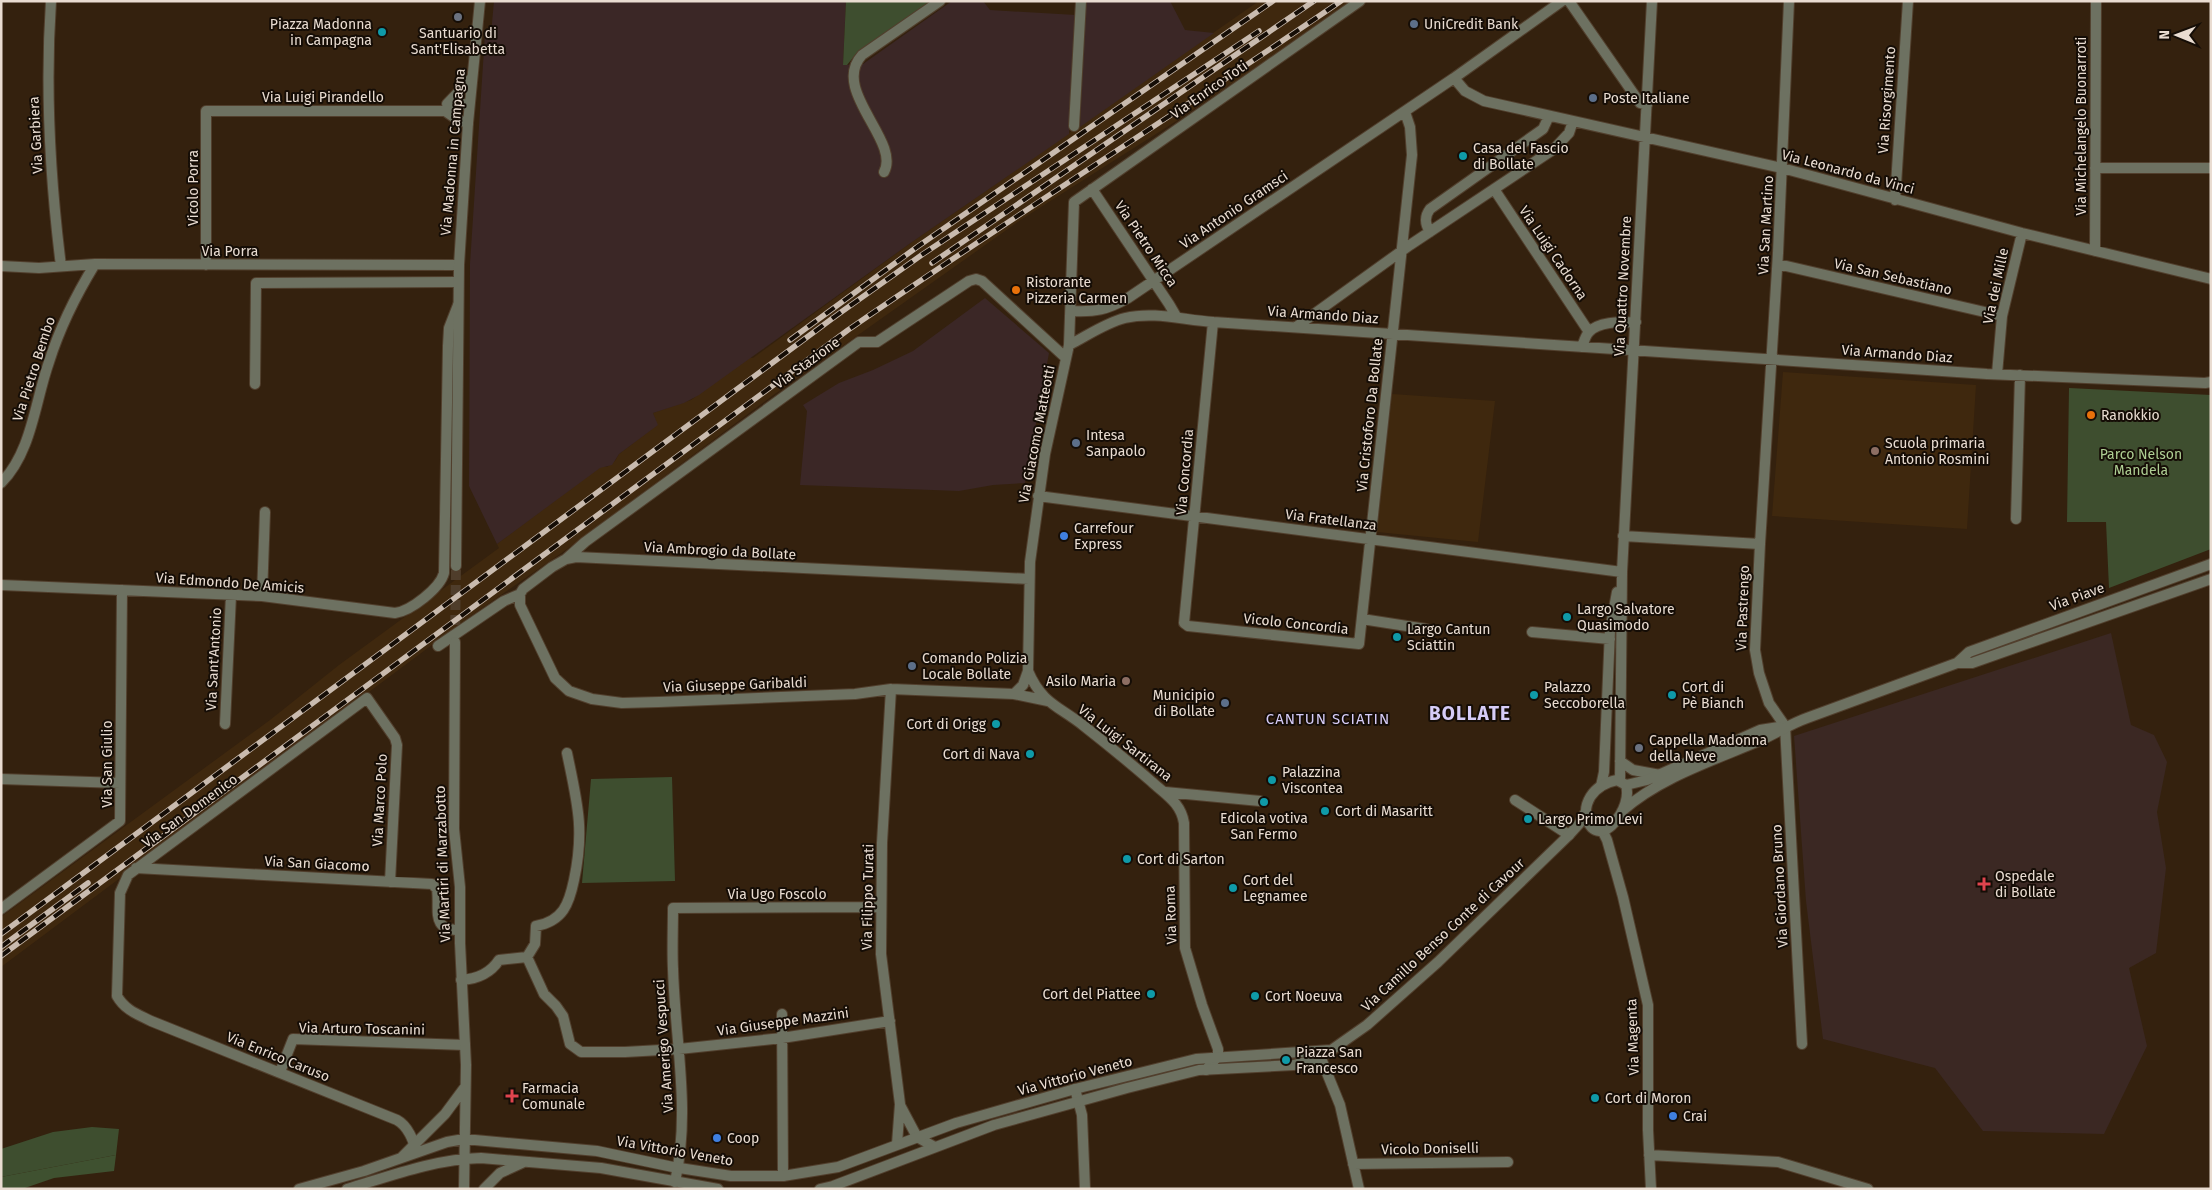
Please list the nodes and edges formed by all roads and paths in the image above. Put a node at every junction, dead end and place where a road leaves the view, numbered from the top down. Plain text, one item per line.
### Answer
1 (52, 1) edge
2 (480, 1) edge
3 (940, 1) edge
4 (1081, 1) edge
5 (1360, 1) edge
6 (1562, 1) edge
7 (1569, 1) edge
8 (1652, 1) edge
9 (1789, 1) edge
10 (1908, 1) edge
11 (2096, 1) edge
12 (472, 78) junction
13 (1454, 78) junction
14 (470, 105) junction
15 (1646, 105) junction
16 (206, 111) joint
17 (442, 111) junction
18 (1405, 112) junction
19 (1549, 116) junction
20 (1573, 121) junction
21 (468, 123) junction
22 (1074, 126) dead end
23 (1645, 136) junction
24 (1782, 168) junction
25 (2095, 168) junction
26 (2211, 168) edge
27 (884, 172) dead end
28 (1092, 189) junction
29 (1494, 189) junction
30 (1895, 200) junction
31 (1074, 202) joint
32 (1430, 232) junction
33 (2022, 233) junction
34 (2095, 251) junction
35 (1401, 252) junction
36 (95, 264) junction
37 (1778, 264) junction
38 (206, 265) junction
39 (459, 265) junction
40 (1, 266) edge
41 (61, 266) junction
42 (2211, 279) edge
43 (1153, 281) junction
44 (458, 282) junction
45 (458, 305) junction
46 (1072, 310) junction
47 (1176, 316) junction
48 (2002, 316) junction
49 (1213, 322) junction
50 (1636, 322) junction
51 (1296, 327) junction
52 (1589, 332) junction
53 (1393, 334) junction
54 (1069, 345) junction
55 (1582, 347) junction
56 (1634, 351) junction
57 (1066, 358) junction
58 (1772, 359) junction
59 (1997, 374) junction
60 (2020, 375) junction
61 (2211, 382) edge
62 (255, 384) dead end
63 (1, 483) edge
64 (1038, 496) junction
65 (264, 512) dead end
66 (1195, 516) junction
67 (2016, 519) dead end
68 (1624, 536) junction
69 (1370, 539) junction
70 (1760, 544) junction
71 (566, 559) junction
72 (2211, 564) edge
73 (456, 566) tunnel mouth
74 (1622, 572) junction
75 (442, 577) joint
76 (2211, 579) edge
77 (1029, 580) junction
78 (1, 584) edge
79 (122, 590) junction
80 (520, 594) junction
81 (231, 595) junction
82 (262, 596) junction
83 (1362, 619) junction
84 (1185, 624) joint
85 (1426, 629) dead end
86 (1532, 632) dead end
87 (1610, 638) junction
88 (455, 642) tunnel mouth
89 (438, 646) dead end
90 (1957, 663) junction
91 (1028, 671) junction
92 (891, 689) junction
93 (1014, 694) junction
94 (367, 698) joint
95 (1048, 702) junction
96 (225, 724) dead end
97 (1785, 726) junction
98 (567, 753) dead end
99 (1620, 761) junction
100 (1660, 774) junction
101 (1, 779) edge
102 (120, 783) junction
103 (1623, 783) junction
104 (1601, 786) junction
105 (1164, 792) junction
106 (1199, 796) junction
107 (1515, 800) dead end
108 (1260, 801) dead end
109 (1181, 810) junction
110 (1586, 811) junction
111 (1622, 811) junction
112 (1597, 829) junction
113 (1569, 836) junction
114 (136, 868) junction
115 (390, 882) junction
116 (881, 907) junction
117 (673, 908) joint
118 (1, 909) edge
119 (460, 930) junction
120 (527, 957) junction
121 (461, 980) junction
122 (117, 996) joint
123 (782, 1014) dead end
124 (890, 1021) junction
125 (782, 1038) junction
126 (1802, 1044) dead end
127 (465, 1045) junction
128 (679, 1049) junction
129 (1319, 1054) junction
130 (1218, 1056) junction
131 (1206, 1070) junction
132 (280, 1072) junction
133 (465, 1086) junction
134 (1075, 1089) junction
135 (1078, 1101) junction
136 (900, 1104) junction
137 (917, 1137) junction
138 (464, 1138) junction
139 (897, 1144) junction
140 (933, 1146) junction
141 (416, 1149) junction
142 (1649, 1155) junction
143 (463, 1158) junction
144 (529, 1161) junction
145 (1508, 1162) dead end
146 (1353, 1164) junction
147 (678, 1168) junction
148 (783, 1176) junction
149 (676, 1182) junction
150 (299, 1189) edge
151 (347, 1189) edge
152 (464, 1189) edge
153 (484, 1189) edge
154 (718, 1189) edge
155 (820, 1189) edge
156 (1085, 1189) edge
157 (1358, 1189) edge
158 (1651, 1189) edge
159 (1868, 1189) edge

1 - 41 street, Via Garbiera
2 - 12 street, Via Madonna in Campagna
3 - 27 street
4 - 22 street
5 - 28 street, Via Enrico Toti
6 - 13 street
7 - 15 street
8 - 15 street, Via Quattro Novembre
9 - 24 street, Via San Martino
10 - 30 street, Via Risorgimento
11 - 25 street, Via Michelangelo Buonarroti
12 - 14 street, Via Madonna in Campagna
12 - 17 street
13 - 18 street, Via Antonio Gramsci
13 - 19 street, Via Leonardo da Vinci
14 - 17 street, Via Luigi Pirandello
14 - 21 street, Via Madonna in Campagna
15 - 23 street, Via Quattro Novembre
16 - 17 street, Via Luigi Pirandello
16 - 38 street, Vicolo Porra
17 - 21 street, Via Luigi Pirandello
18 - 35 street, Via Cristoforo Da Bollate
18 - 43 street, Via Antonio Gramsci
19 - 20 street, Via Leonardo da Vinci
19 - 32 street
20 - 23 street, Via Leonardo da Vinci
20 - 29 street
21 - 39 street, Via Madonna in Campagna
23 - 24 street, Via Leonardo da Vinci
23 - 50 street, Via Quattro Novembre
24 - 30 street, Via Leonardo da Vinci
24 - 37 street, Via San Martino
25 - 26 street
25 - 34 street, Via Michelangelo Buonarroti
28 - 31 street, Via Enrico Toti
28 - 43 street, Via Pietro Micca
29 - 32 street
29 - 52 street, Via Luigi Cadorna
30 - 33 street, Via Leonardo da Vinci
31 - 46 street, Via Giacomo Matteotti
32 - 35 street
33 - 34 street, Via Leonardo da Vinci
33 - 48 street, Via dei Mille
34 - 42 street, Via Leonardo da Vinci
35 - 51 street
35 - 53 street, Via Cristoforo Da Bollate
36 - 38 street, Via Porra
36 - 41 street, Via Porra
36 - 63 street, Via Pietro Bembo
37 - 48 street, Via San Sebastiano
37 - 58 street, Via San Martino
38 - 39 street, Via Porra
39 - 44 street, Via Madonna in Campagna
40 - 41 street, Via Porra
43 - 46 street, Via Antonio Gramsci
43 - 47 street, Via Pietro Micca
44 - 45 street, Via Madonna in Campagna
44 - 62 street
45 - 73 street, Via Madonna in Campagna
45 - 75 street, Via Madonna in Campagna
46 - 54 street, Via Giacomo Matteotti
47 - 49 street, Via Armando Diaz
47 - 54 street, Via Armando Diaz
48 - 59 street, Via dei Mille
49 - 51 street, Via Armando Diaz
49 - 66 street, Via Concordia
50 - 52 street
50 - 56 street, Via Quattro Novembre
51 - 53 street, Via Armando Diaz
52 - 55 street
53 - 55 street, Via Armando Diaz
53 - 69 street, Via Cristoforo Da Bollate
54 - 57 street, Via Giacomo Matteotti
55 - 56 street, Via Armando Diaz
56 - 58 street, Via Armando Diaz
56 - 68 street, Via Quattro Novembre
57 - 64 street, Via Giacomo Matteotti
57 - 71 street, Via Stazione
58 - 59 street, Via Armando Diaz
58 - 70 street, Via Pastrengo
59 - 60 street, Via Armando Diaz
60 - 61 street, Via Armando Diaz
60 - 67 street
64 - 66 street, Via Fratellanza
64 - 77 street, Via Giacomo Matteotti
65 - 82 street
66 - 69 street, Via Fratellanza
66 - 84 street, Via Concordia
68 - 70 street
68 - 74 street, Via Quattro Novembre
69 - 74 street, Via Fratellanza
69 - 83 street, Vicolo Concordia
70 - 97 street, Via Pastrengo
71 - 77 street, Via Ambrogio da Bollate
71 - 80 street, Via Ambrogio da Bollate
72 - 90 street, Via Piave
74 - 87 street, Via Quattro Novembre
74 - 99 street, Via Quattro Novembre
75 - 82 street, Via Edmondo De Amicis
76 - 90 street, Via Piave
77 - 91 street, Via Giacomo Matteotti
78 - 79 street, Via Edmondo De Amicis
79 - 81 street, Via Edmondo De Amicis
79 - 102 street, Via San Giulio
80 - 89 street, Via Ambrogio da Bollate
80 - 92 street, Via Giuseppe Garibaldi
81 - 82 street, Via Edmondo De Amicis
81 - 96 street, Via Sant'Antonio
83 - 84 street, Vicolo Concordia
83 - 85 street
86 - 87 street
87 - 104 street, Via Quattro Novembre
88 - 119 street, Via Martiri di Marzabotto
90 - 97 street, Via Piave
91 - 93 street
91 - 95 street
92 - 93 street, Via Giuseppe Garibaldi
92 - 116 street, Via Filippo Turati
93 - 95 street, Via Giuseppe Garibaldi
94 - 114 street, Via San Domenico
94 - 115 street, Via Marco Polo
95 - 105 street, Via Luigi Sartirana
97 - 100 street, Via Piave
97 - 111 street, Via Piave
97 - 126 street, Via Giordano Bruno
98 - 120 street
99 - 100 street
99 - 103 street, Via Quattro Novembre
100 - 103 street, Via Piave
101 - 102 street
102 - 118 street, Via San Giulio
103 - 104 street
103 - 111 street
104 - 110 street
105 - 106 street
105 - 109 street, Via Luigi Sartirana
106 - 108 street
106 - 109 street
107 - 113 street
109 - 130 street, Via Roma
110 - 112 street
110 - 113 street, Via Camillo Benso Conte di Cavour
111 - 112 street
112 - 113 street, Via Camillo Benso Conte di Cavour
112 - 142 street, Via Magenta
113 - 129 street, Via Camillo Benso Conte di Cavour
114 - 115 street, Via San Giacomo
114 - 122 street, Via San Domenico
115 - 119 street, Via San Giacomo
116 - 117 street, Via Ugo Foscolo
116 - 124 street, Via Filippo Turati
117 - 128 street, Via Amerigo Vespucci
119 - 121 street, Via Martiri di Marzabotto
120 - 121 street
120 - 128 street, Via Giuseppe Mazzini
121 - 127 street, Via Martiri di Marzabotto
122 - 132 street, Via Enrico Caruso
123 - 125 street
124 - 125 street, Via Giuseppe Mazzini
124 - 136 street, Via Filippo Turati
125 - 128 street, Via Giuseppe Mazzini
125 - 148 street
127 - 132 street, Via Arturo Toscanini
127 - 133 street, Via Martiri di Marzabotto
128 - 147 street, Via Amerigo Vespucci
129 - 130 street
129 - 131 street
129 - 146 street
130 - 131 street
130 - 134 street, Via Vittorio Veneto
131 - 135 street, Via Vittorio Veneto
132 - 141 street, Via Enrico Caruso
133 - 138 street, Via Martiri di Marzabotto
133 - 141 street
134 - 135 street
134 - 137 street, Via Vittorio Veneto
135 - 140 street, Via Vittorio Veneto
135 - 156 street
136 - 137 street, Via Filippo Turati
136 - 139 street, Via Filippo Turati
137 - 139 street, Via Vittorio Veneto
137 - 140 street
138 - 141 street, Via Vittorio Veneto
138 - 143 street, Via Martiri di Marzabotto
138 - 147 street, Via Vittorio Veneto
139 - 148 street, Via Vittorio Veneto
140 - 155 street, Via Vittorio Veneto
141 - 150 street
142 - 158 street, Via Magenta
142 - 159 street
143 - 144 street
143 - 151 street
143 - 152 street, Via Martiri di Marzabotto
144 - 149 street
144 - 153 street
145 - 146 street, Vicolo Doniselli
146 - 157 street
147 - 148 street, Via Vittorio Veneto
147 - 149 street, Via Amerigo Vespucci
149 - 154 street

